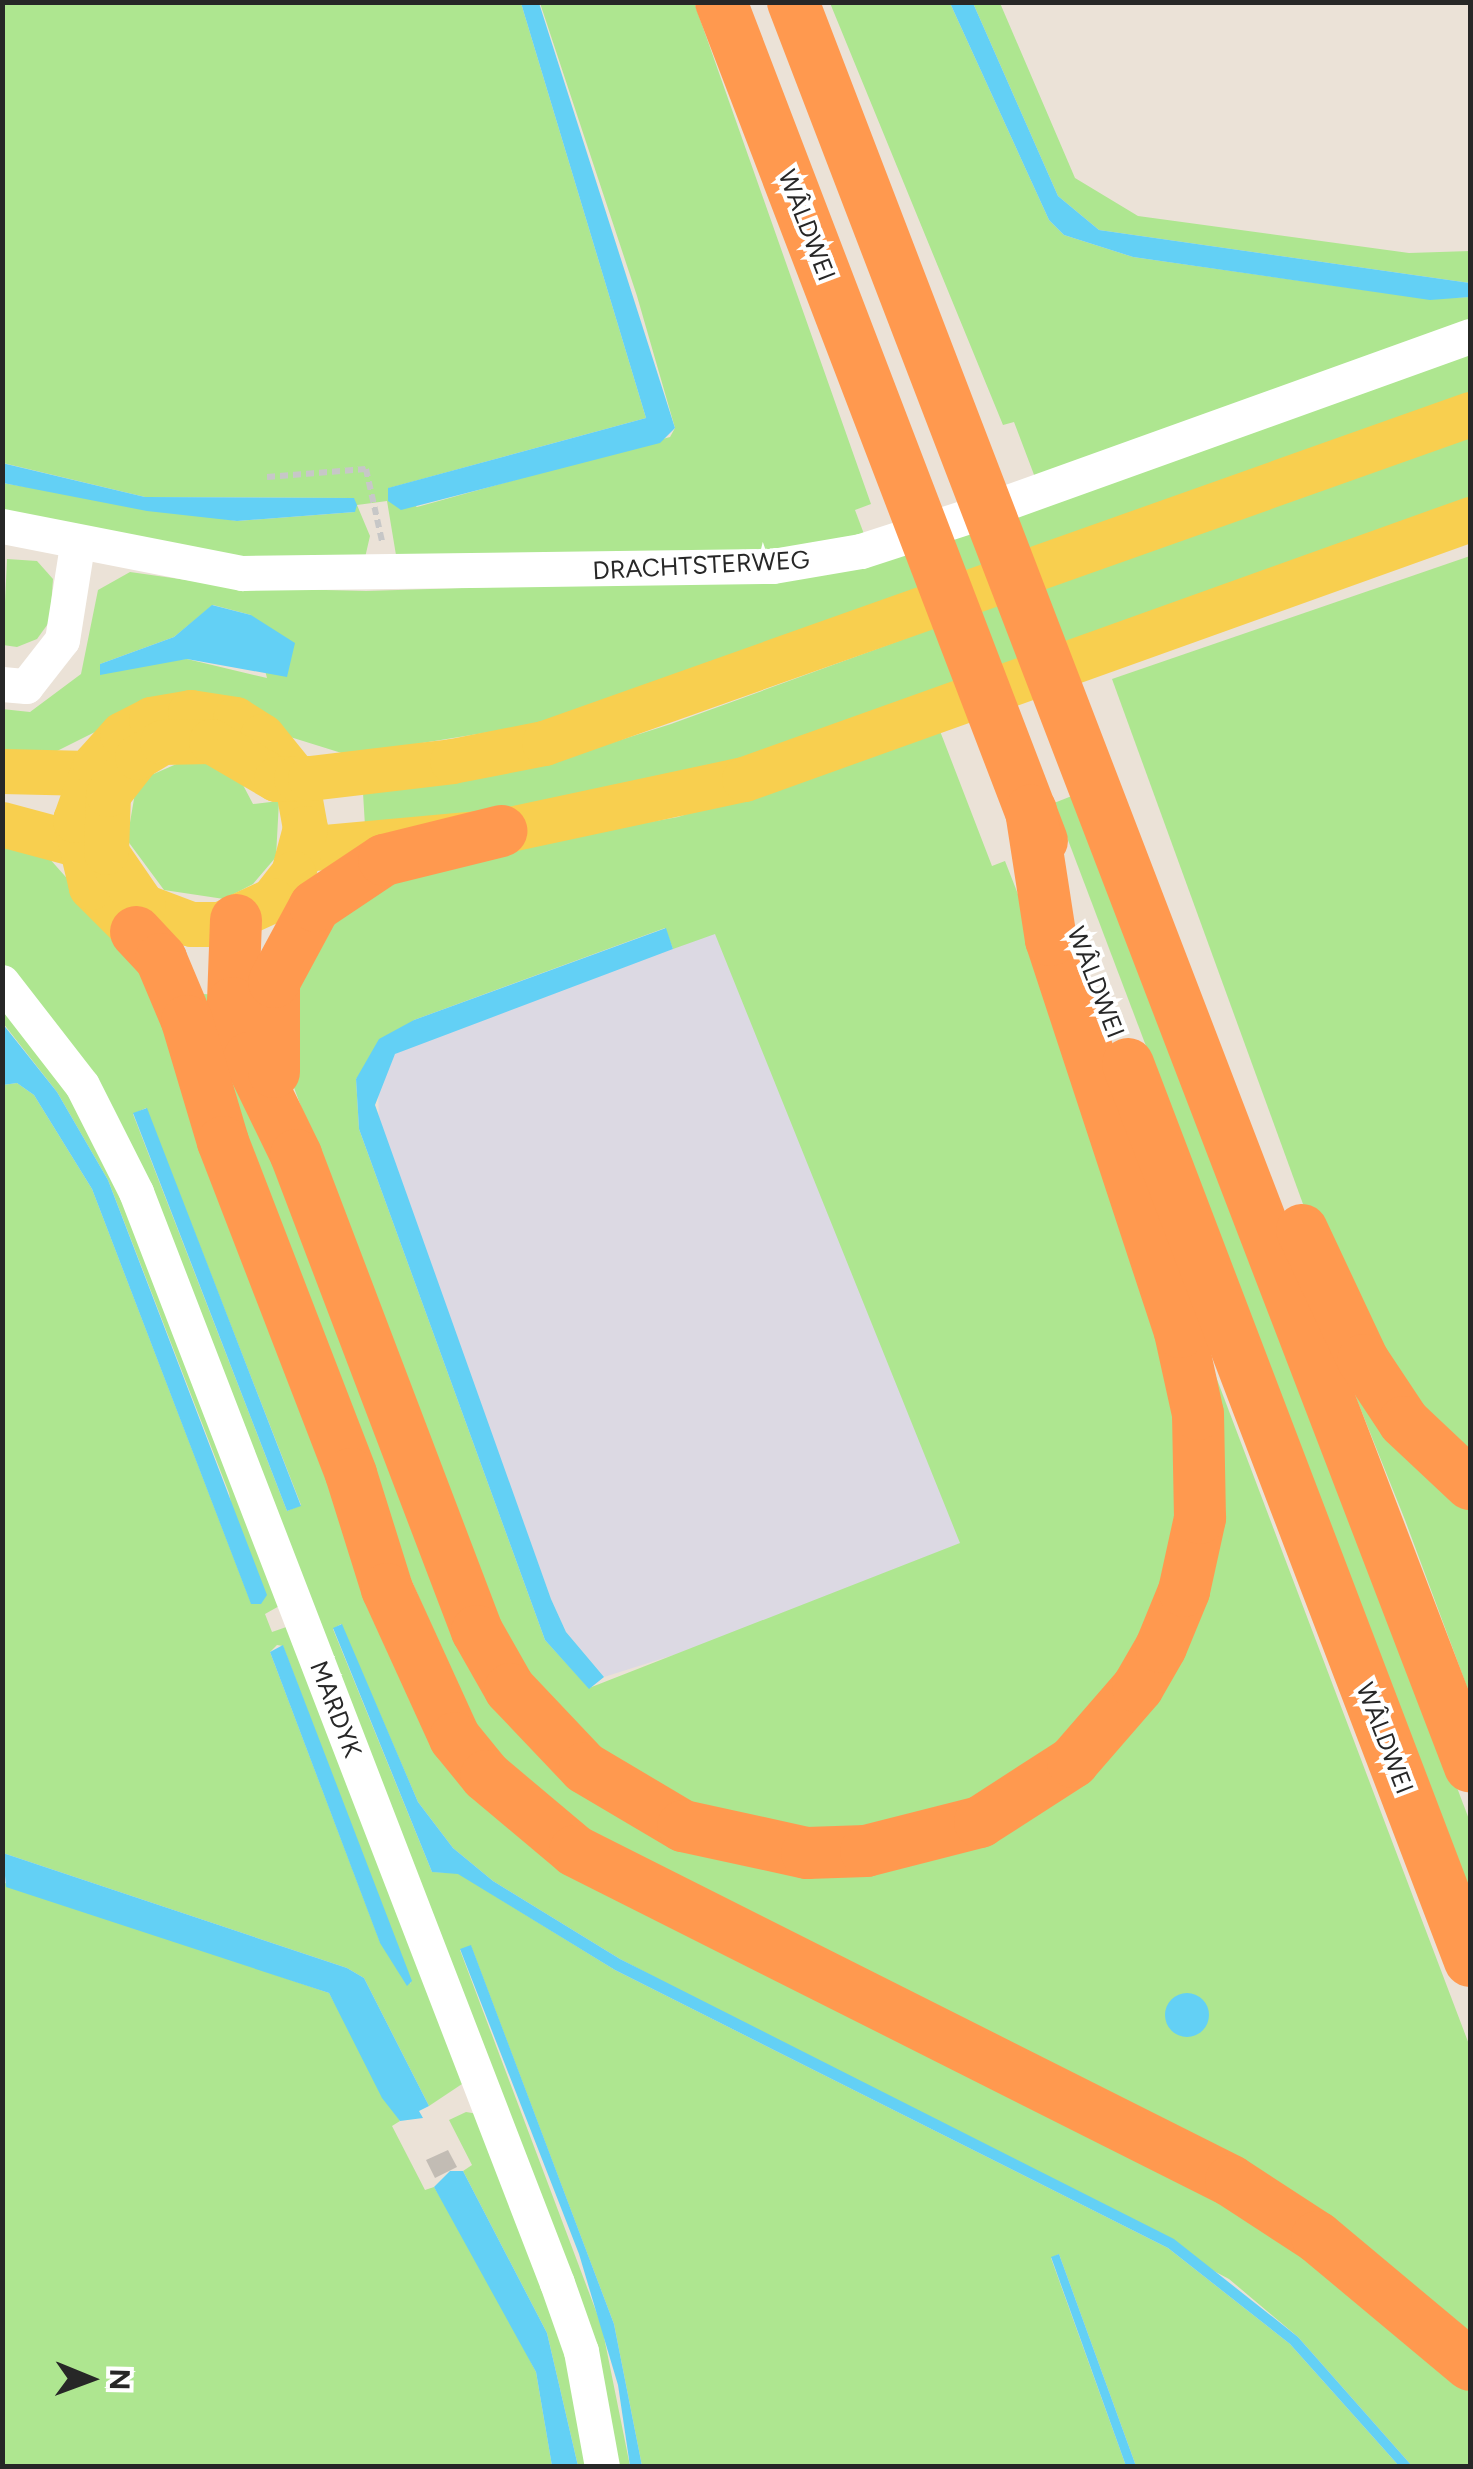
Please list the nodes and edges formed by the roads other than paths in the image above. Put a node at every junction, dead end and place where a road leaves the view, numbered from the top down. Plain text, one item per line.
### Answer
1 (721, 2) edge
2 (793, 2) edge
3 (1470, 336) edge
4 (1470, 414) edge
5 (1470, 518) edge
6 (2, 526) edge
7 (77, 545) junction
8 (2, 684) edge
9 (2, 771) edge
10 (89, 773) junction
11 (296, 778) junction
12 (1031, 811) junction
13 (2, 824) edge
14 (501, 831) junction
15 (91, 848) junction
16 (304, 849) junction
17 (236, 920) junction
18 (148, 924) junction
19 (2, 982) edge
20 (1198, 1051) junction
21 (296, 1155) junction
22 (1470, 1484) edge
23 (1470, 1766) edge
24 (1470, 1961) edge
25 (1470, 2365) edge
26 (602, 2466) edge

1 - 12 highway, WÂLDWEI
2 - 20 highway
3 - 7 street, DRACHTSTERWEG
4 - 11 main road
5 - 14 main road
6 - 7 street, DRACHTSTERWEG
7 - 8 street
9 - 10 main road
10 - 11 main road
10 - 15 main road
11 - 15 main road
11 - 16 main road
12 - 21 highway
12 - 24 highway, WÂLDWEI
13 - 15 main road
14 - 16 main road
14 - 21 highway
15 - 18 main road
16 - 17 main road
17 - 18 main road
17 - 21 highway
18 - 25 highway
19 - 26 street, MARDYK
20 - 22 highway
20 - 23 highway

